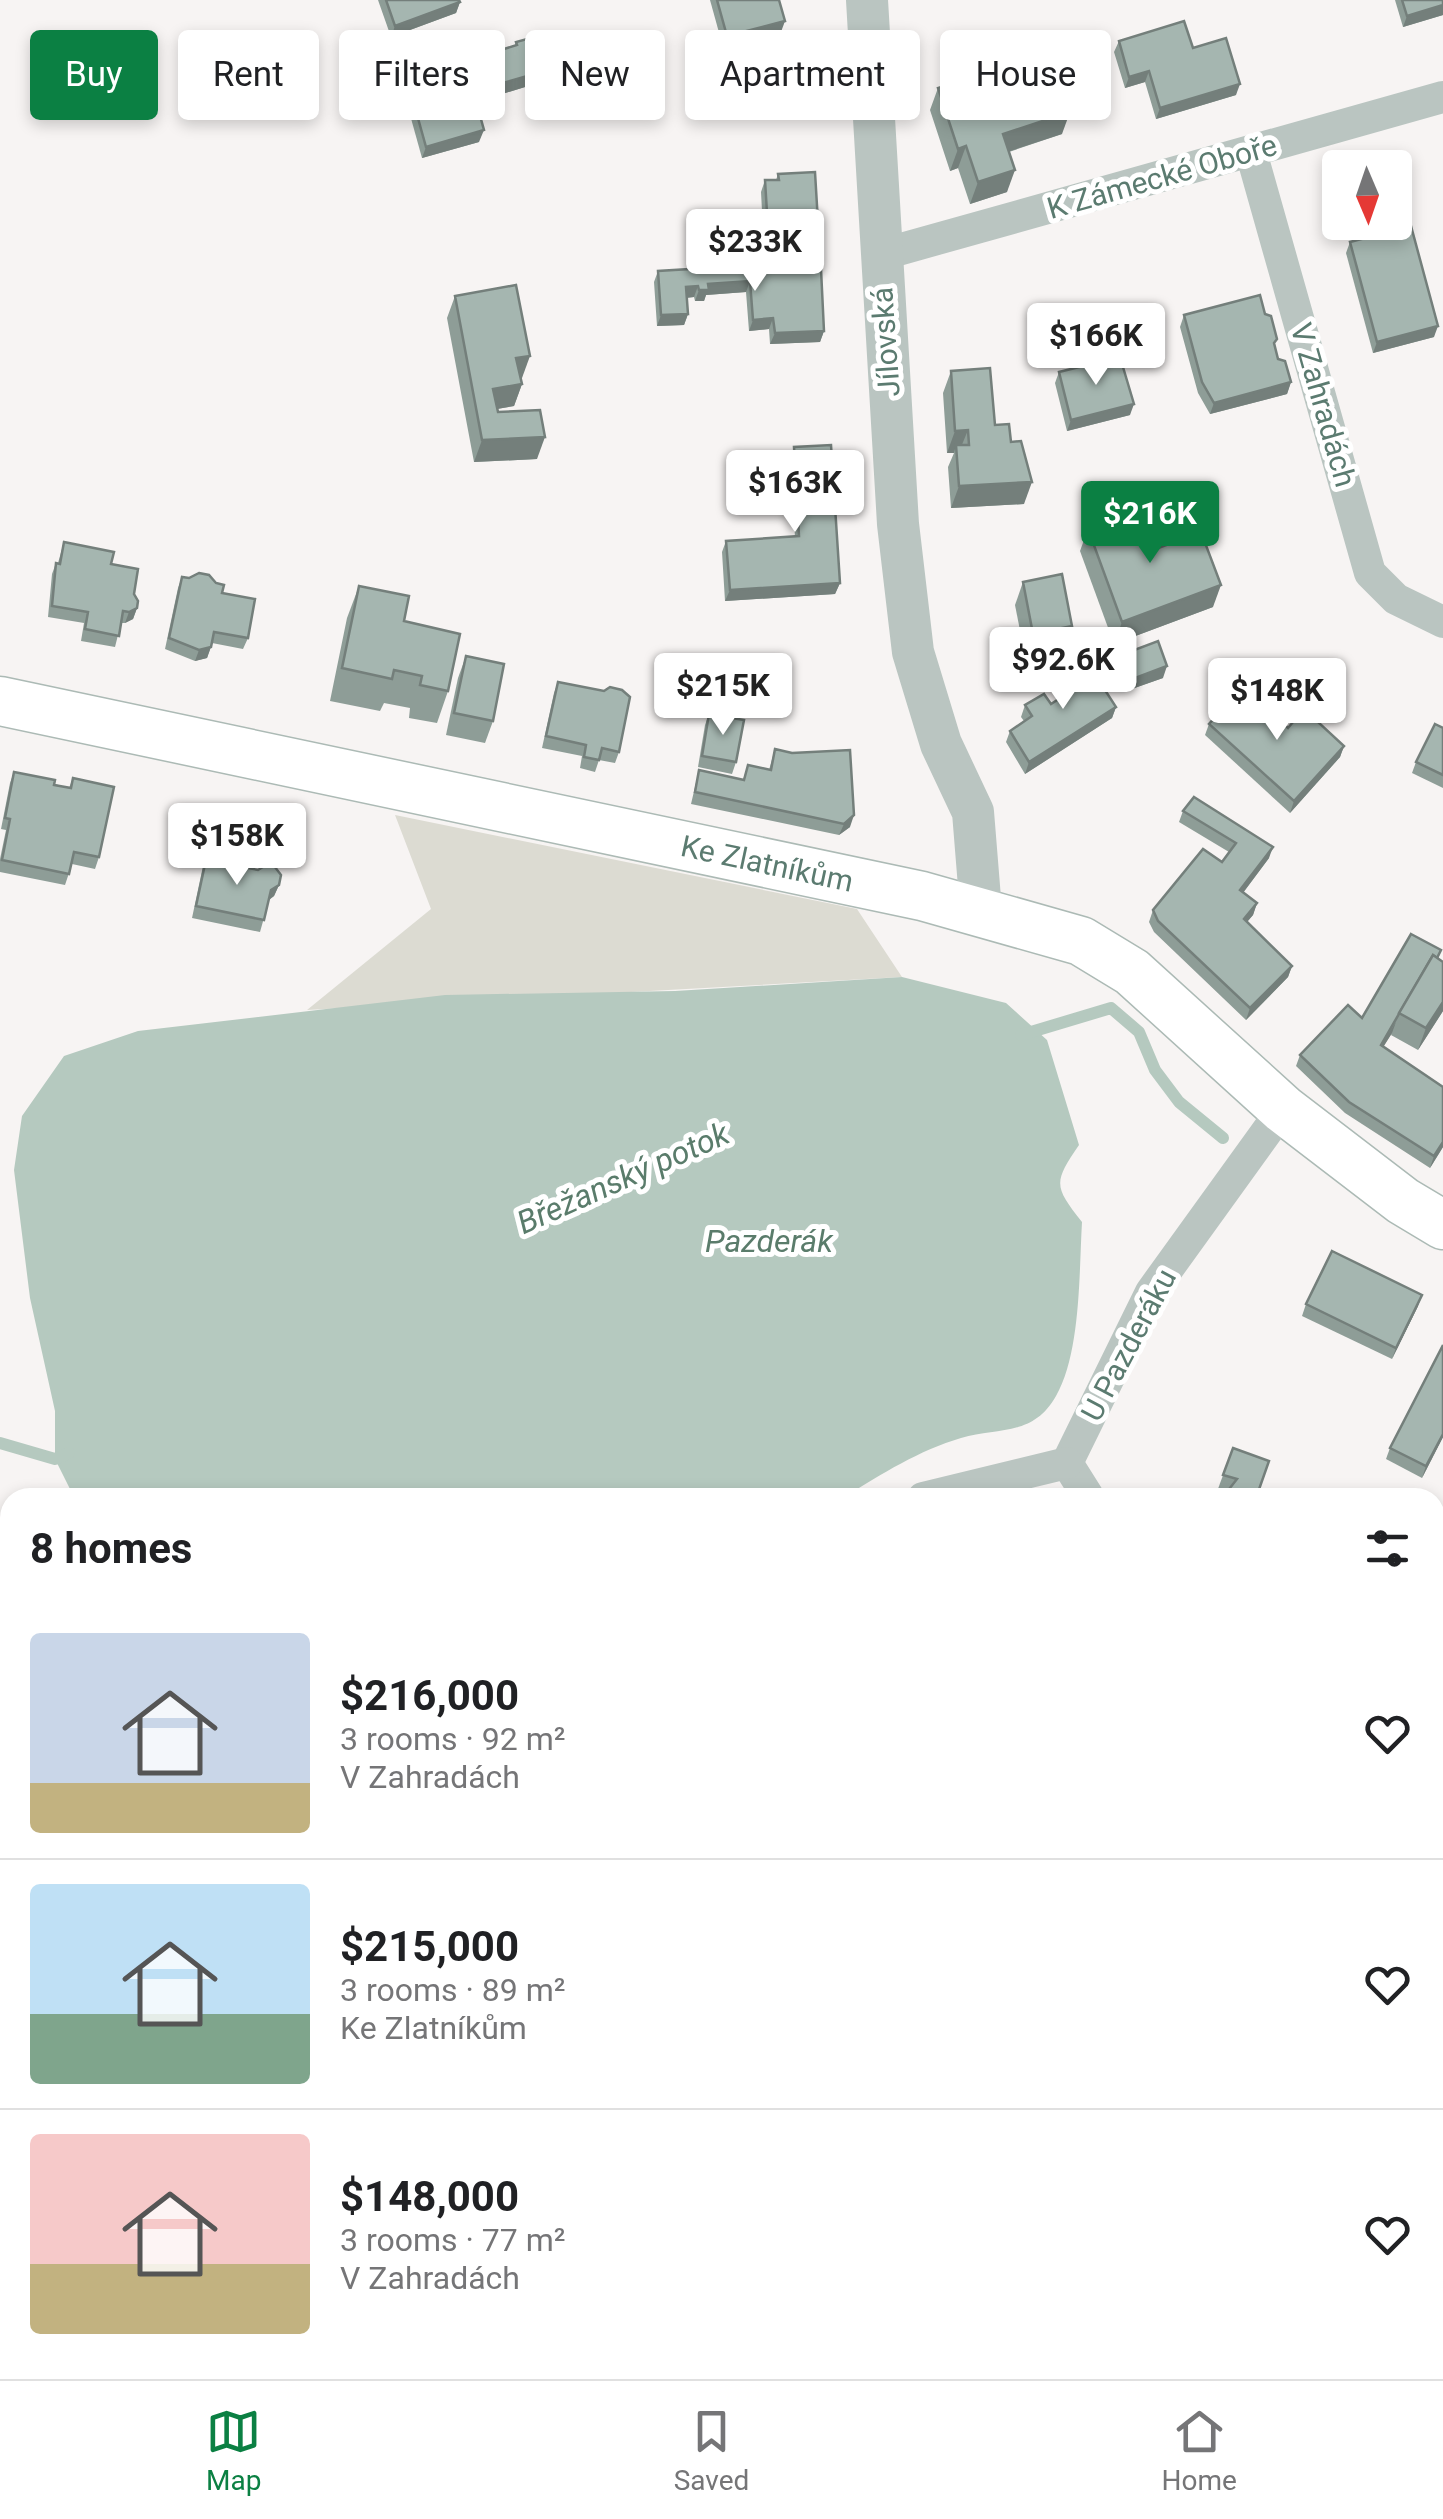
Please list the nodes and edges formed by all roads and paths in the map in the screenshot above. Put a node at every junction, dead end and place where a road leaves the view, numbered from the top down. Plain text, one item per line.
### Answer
1 (868, 0) edge
2 (1443, 97) edge
3 (1252, 152) junction
4 (880, 256) junction
5 (1443, 622) edge
6 (0, 701) edge
7 (981, 911) junction
8 (1282, 1109) junction
9 (1443, 1224) edge
10 (1067, 1463) junction
11 (963, 1488) edge
12 (1083, 1488) edge

1 - 4 street, Jílovská
2 - 3 street, K Zámecké Oboře
3 - 4 street, K Zámecké Oboře
3 - 5 street, V Zahradách
4 - 7 street, Jílovská
6 - 7 main road, Ke Zlatníkům
7 - 8 main road, Ke Zlatníkům
8 - 9 main road, Ke Zlatníkům
8 - 10 street, U Pazderáku
10 - 11 street
10 - 12 street

